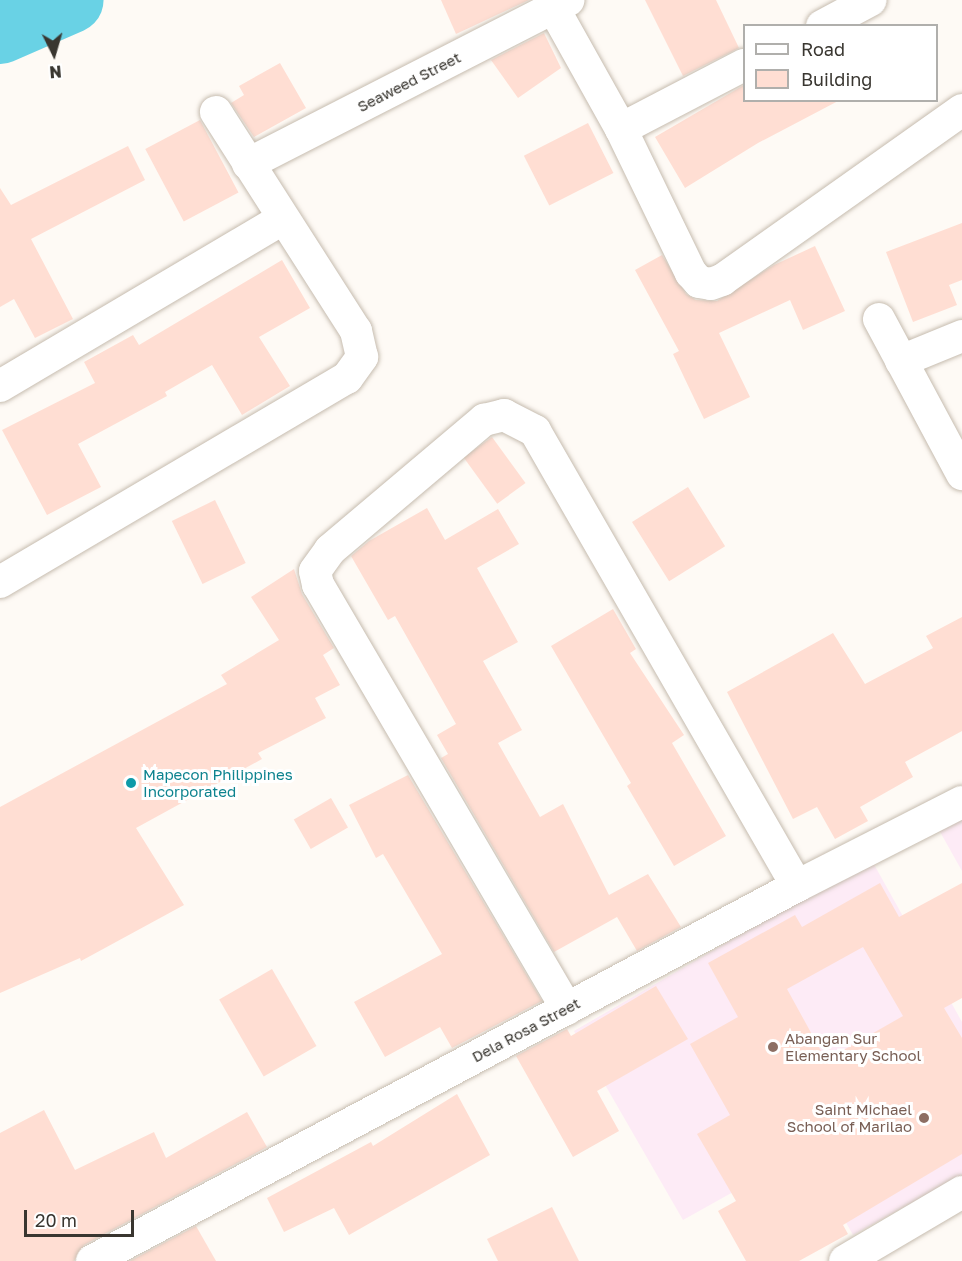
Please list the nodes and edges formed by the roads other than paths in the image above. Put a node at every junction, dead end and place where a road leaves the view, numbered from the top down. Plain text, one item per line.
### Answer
1 (871, 0) edge
2 (561, 4) edge
3 (826, 24) edge
4 (743, 66) edge
5 (962, 110) edge
6 (216, 112) dead end
7 (621, 129) junction
8 (248, 164) junction
9 (282, 219) junction
10 (879, 319) dead end
11 (962, 336) edge
12 (901, 361) junction
13 (0, 386) edge
14 (962, 474) edge
15 (0, 582) edge
16 (962, 802) edge
17 (796, 885) junction
18 (567, 1009) junction
19 (962, 1192) edge
20 (93, 1261) edge
21 (845, 1261) edge

1 - 3 street
2 - 7 street
2 - 8 street, Seaweed Street
4 - 7 street
5 - 7 street
6 - 8 street
8 - 9 street
9 - 13 street
9 - 15 street
10 - 12 street
11 - 12 street
12 - 14 street
16 - 17 street, Dela Rosa Street
17 - 18 street, Dela Rosa Street
17 - 18 street
18 - 20 street, Dela Rosa Street
19 - 21 street

